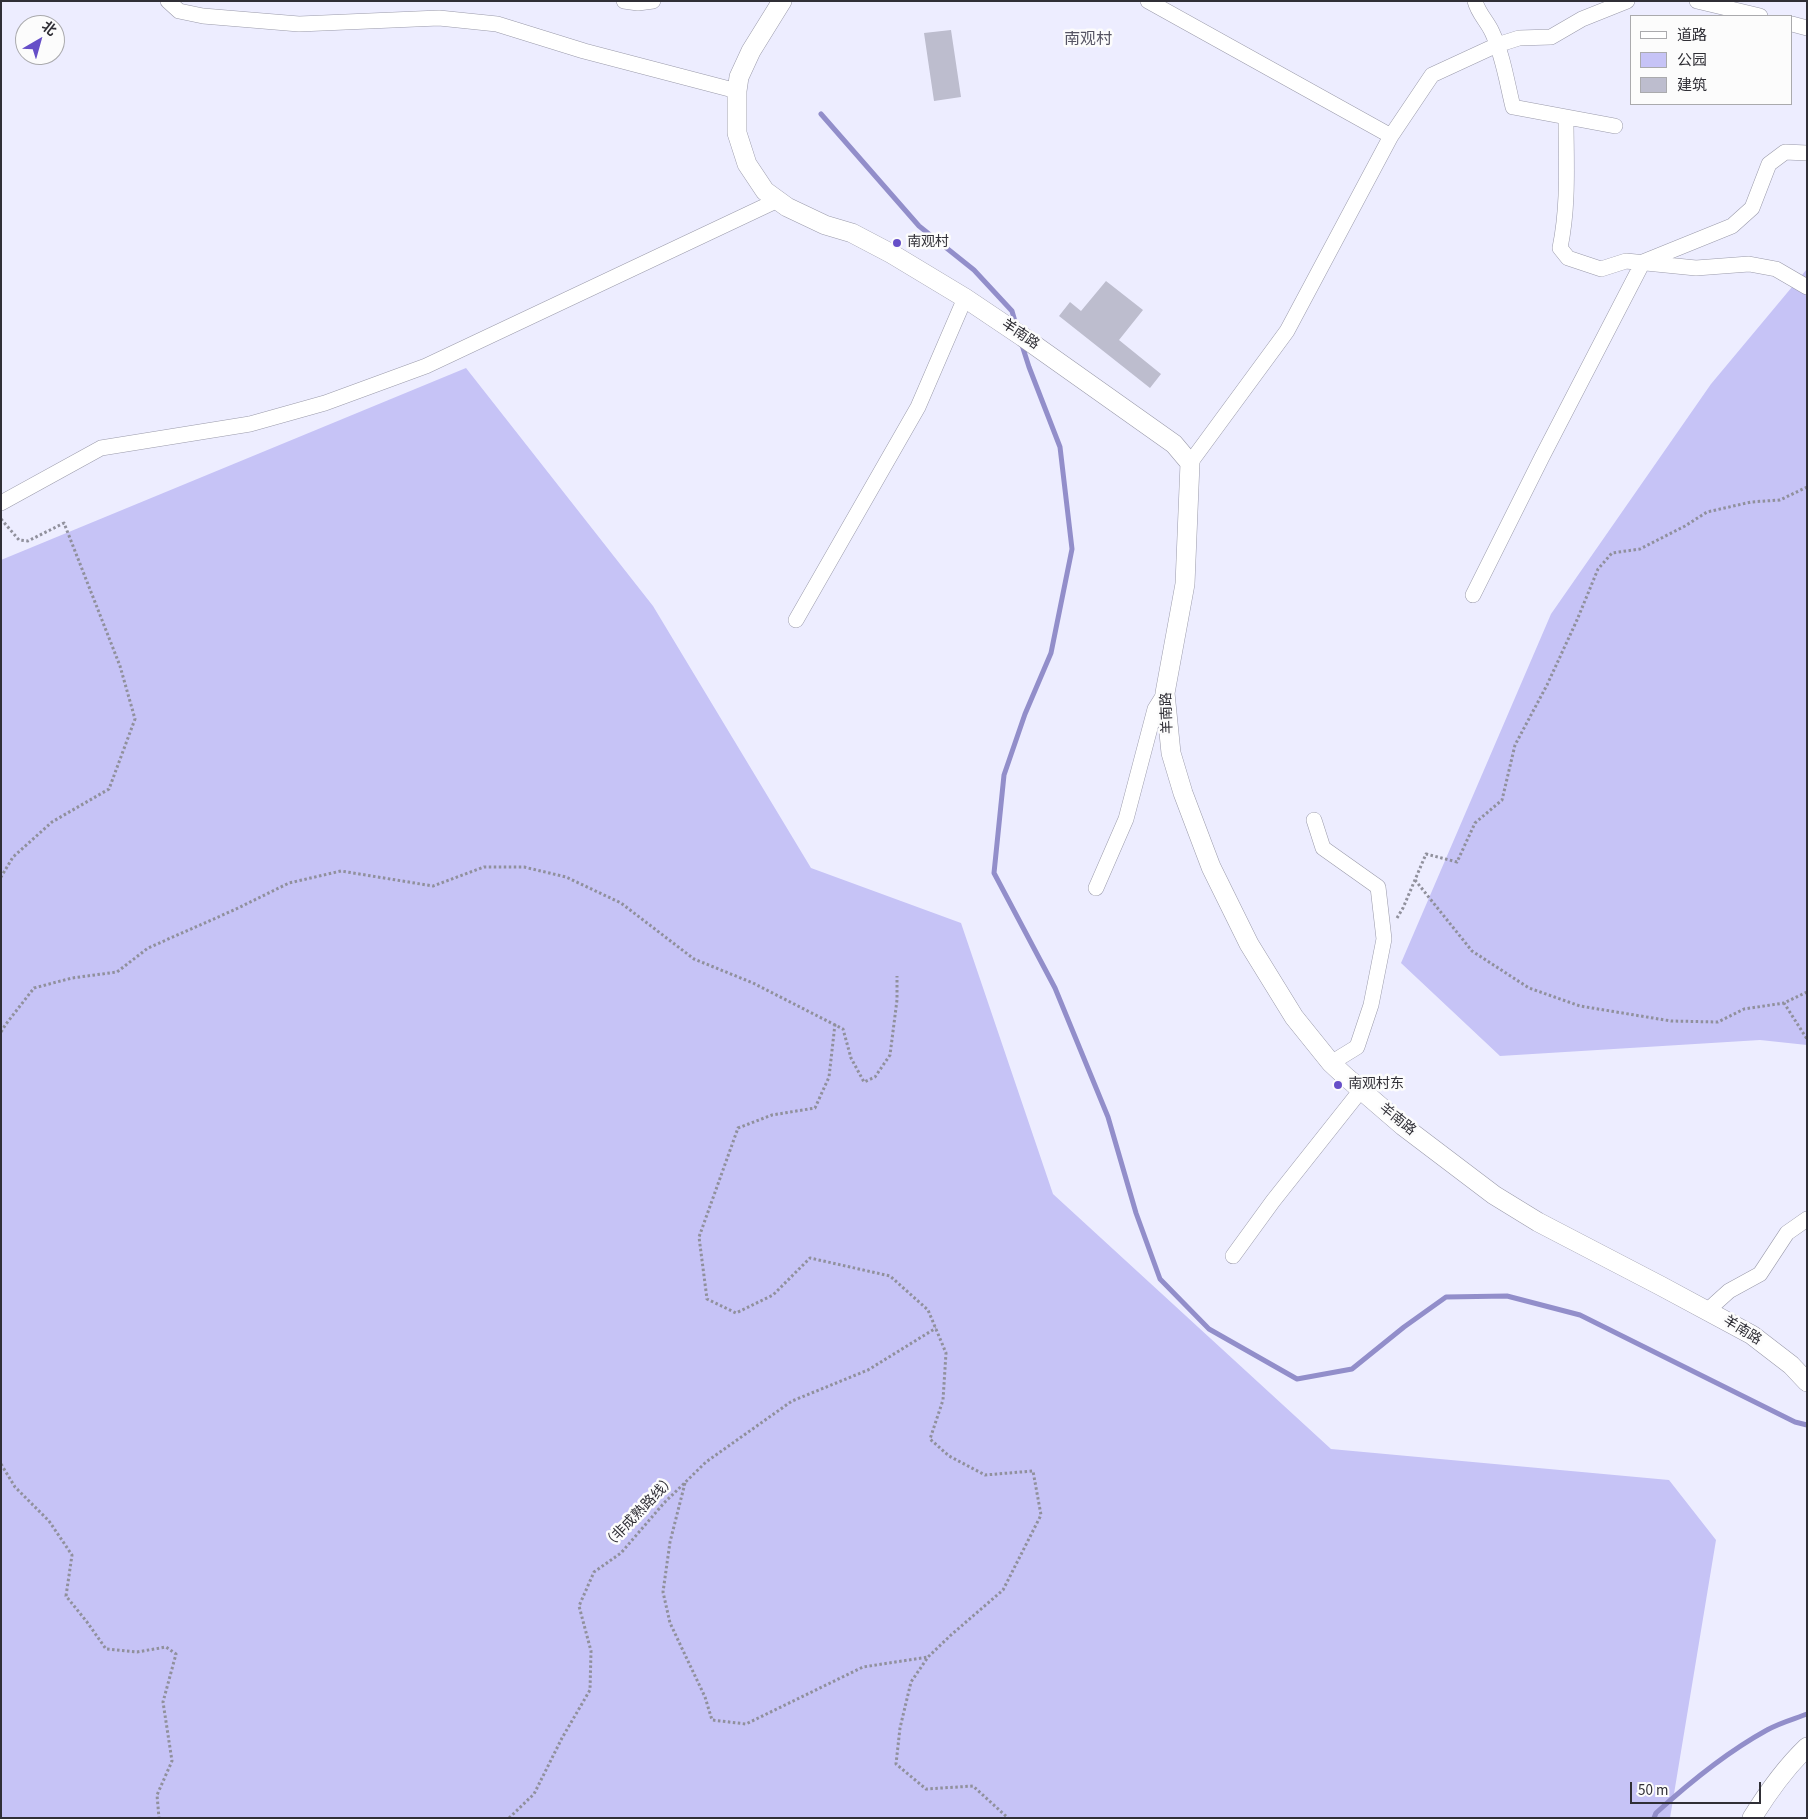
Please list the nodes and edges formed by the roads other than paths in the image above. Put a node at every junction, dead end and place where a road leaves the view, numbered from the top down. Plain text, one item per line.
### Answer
1 (168, 1) edge
2 (624, 1) edge
3 (653, 1) edge
4 (782, 1) edge
5 (1148, 1) edge
6 (1475, 1) edge
7 (1627, 1) edge
8 (1697, 1) edge
9 (1756, 15) edge
10 (1793, 24) edge
11 (1807, 28) edge
12 (1497, 45) junction
13 (737, 91) junction
14 (1566, 117) junction
15 (1615, 126) dead end
16 (1391, 136) junction
17 (1807, 153) edge
18 (778, 200) junction
19 (1643, 262) junction
20 (1807, 287) edge
21 (965, 298) junction
22 (1190, 463) junction
23 (1, 503) edge
24 (1473, 595) dead end
25 (796, 620) dead end
26 (1166, 693) junction
27 (1314, 820) dead end
28 (1096, 888) dead end
29 (1331, 1063) junction
30 (1361, 1090) junction
31 (1807, 1219) edge
32 (1233, 1256) dead end
33 (1708, 1310) junction
34 (1807, 1382) edge
35 (1807, 1747) edge
36 (1752, 1818) edge

1 - 13 street
2 - 3 street
4 - 13 street, 羊南路
5 - 16 street
6 - 12 street
7 - 12 street
8 - 9 street
10 - 11 street
12 - 14 street
12 - 16 street
13 - 18 street, 羊南路
14 - 15 street
14 - 19 street
16 - 22 street
17 - 19 street
18 - 21 street, 羊南路
18 - 23 street
19 - 20 street
19 - 24 street
21 - 22 street, 羊南路
21 - 25 street
22 - 26 street, 羊南路
26 - 28 street
26 - 29 street, 羊南路
27 - 29 street
29 - 30 street, 羊南路
30 - 32 street
30 - 33 street, 羊南路
31 - 33 street
33 - 34 street, 羊南路
35 - 36 street

